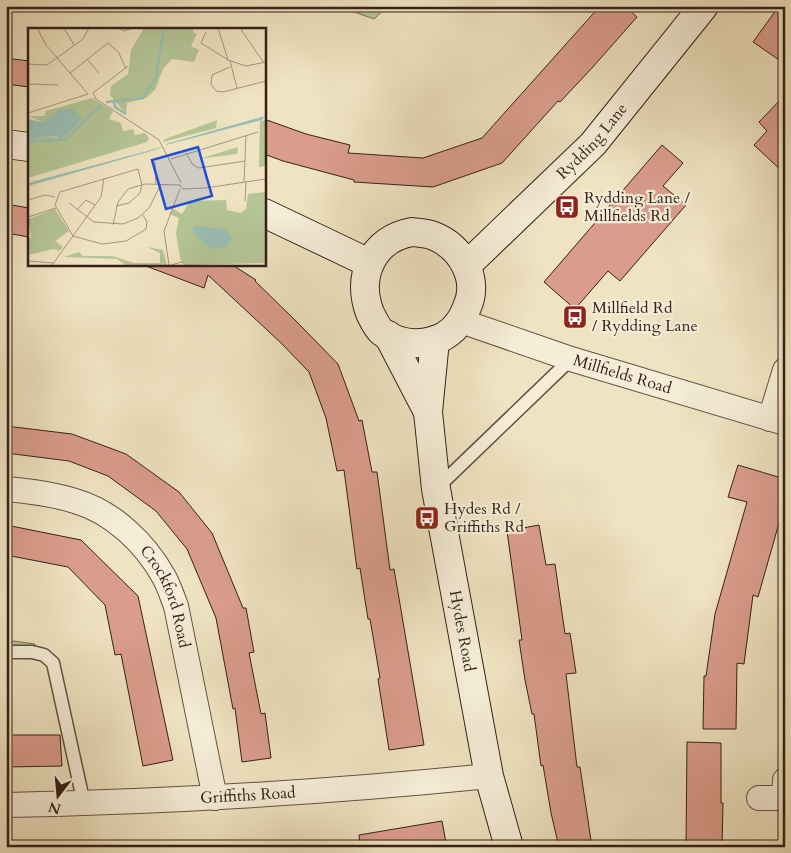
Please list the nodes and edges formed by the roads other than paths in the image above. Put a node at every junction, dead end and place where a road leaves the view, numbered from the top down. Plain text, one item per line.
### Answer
1 (704, 6) edge
2 (6, 144) edge
3 (28, 147) edge
4 (265, 213) edge
5 (369, 263) junction
6 (467, 265) junction
7 (461, 321) junction
8 (388, 335) junction
9 (435, 340) junction
10 (571, 359) junction
11 (785, 370) edge
12 (428, 412) junction
13 (778, 421) edge
14 (6, 488) edge
15 (436, 489) junction
16 (6, 652) edge
17 (489, 776) junction
18 (785, 780) edge
19 (215, 798) junction
20 (759, 798) dead end
21 (84, 804) junction
22 (6, 805) edge
23 (509, 847) edge

1 - 6 street, Rydding Lane
2 - 3 street
4 - 5 street
5 - 6 street, Hydes Road
5 - 8 street, Hydes Road
6 - 7 street
7 - 9 street, Hydes Road
7 - 10 street, Millfields Road
8 - 9 street, Hydes Road
8 - 12 street, Hydes Road
9 - 12 street, Hydes Road
10 - 13 street, Millfields Road
10 - 15 lane
11 - 13 street
12 - 15 street, Hydes Road
14 - 19 street, Crockford Road
15 - 17 street, Hydes Road
16 - 21 lane
17 - 19 street, Griffiths Road
17 - 23 street, Hydes Road
18 - 20 street
19 - 21 street, Griffiths Road
21 - 22 street, Griffiths Road

